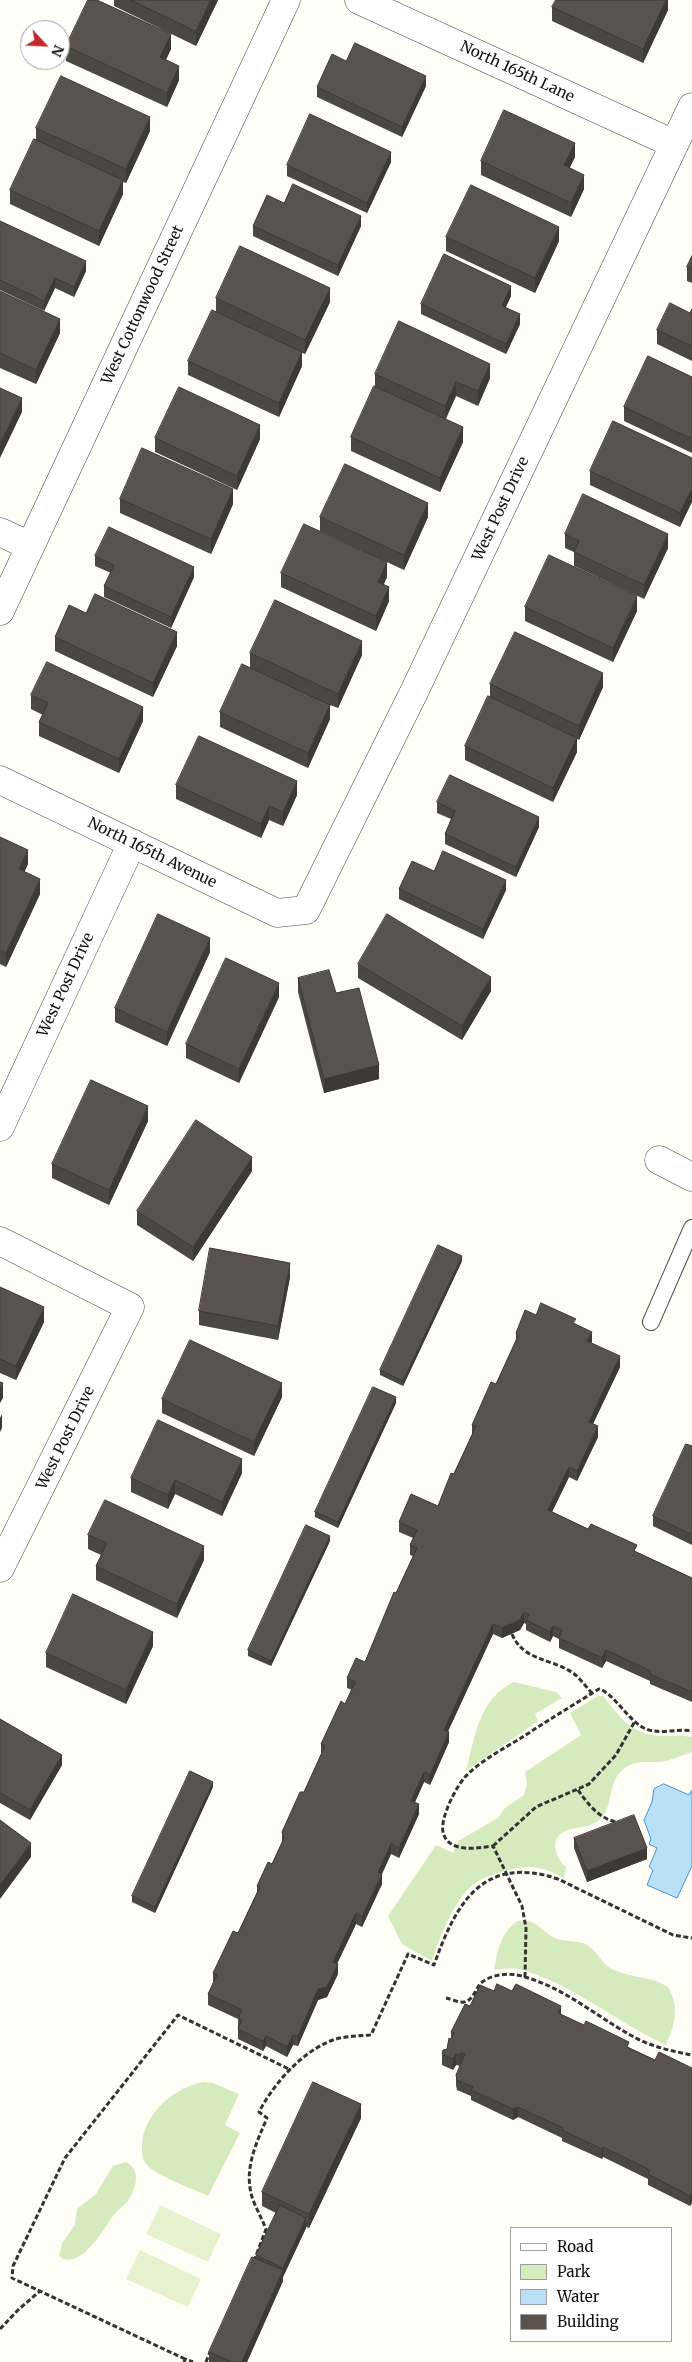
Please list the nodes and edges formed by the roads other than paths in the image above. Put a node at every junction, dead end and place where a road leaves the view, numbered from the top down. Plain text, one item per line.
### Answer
1 (286, 0) edge
2 (359, 0) edge
3 (692, 107) edge
4 (674, 144) junction
5 (0, 532) edge
6 (30, 546) junction
7 (0, 611) edge
8 (0, 780) edge
9 (132, 844) junction
10 (306, 910) joint
11 (0, 1126) edge
12 (658, 1160) dead end
13 (692, 1177) edge
14 (692, 1228) edge
15 (0, 1241) edge
16 (651, 1322) dead end
17 (0, 1568) edge

1 - 6 street, West Cottonwood Street
2 - 4 street, North 165th Lane
3 - 4 street, West Post Drive
4 - 10 street, West Post Drive
5 - 6 street
6 - 7 street, West Cottonwood Street
8 - 9 street, North 165th Avenue
9 - 10 street, North 165th Avenue
9 - 11 street, West Post Drive
12 - 13 street
14 - 16 lane
15 - 17 street, West Post Drive

